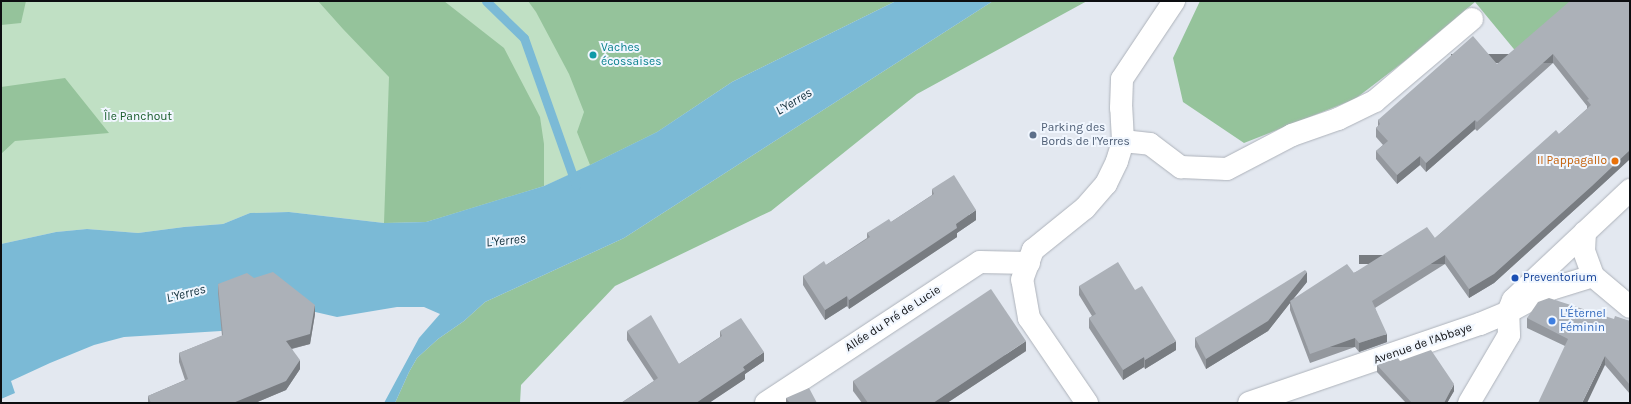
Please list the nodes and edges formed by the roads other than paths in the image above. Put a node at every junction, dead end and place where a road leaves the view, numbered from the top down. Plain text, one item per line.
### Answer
1 (1174, 1) edge
2 (1472, 19) dead end
3 (1123, 141) junction
4 (1630, 190) edge
5 (1585, 232) junction
6 (1029, 263) junction
7 (1593, 276) junction
8 (1630, 307) edge
9 (1508, 312) junction
10 (766, 403) edge
11 (1087, 403) edge
12 (1249, 403) edge
13 (1469, 403) edge

1 - 3 street
2 - 3 street
3 - 6 street
4 - 5 street
5 - 7 street
5 - 9 street
6 - 10 street, Allée du Pré de Lucie
6 - 11 street
7 - 8 street
7 - 9 street, Avenue de l'Abbaye
9 - 12 street, Avenue de l'Abbaye
9 - 13 street

